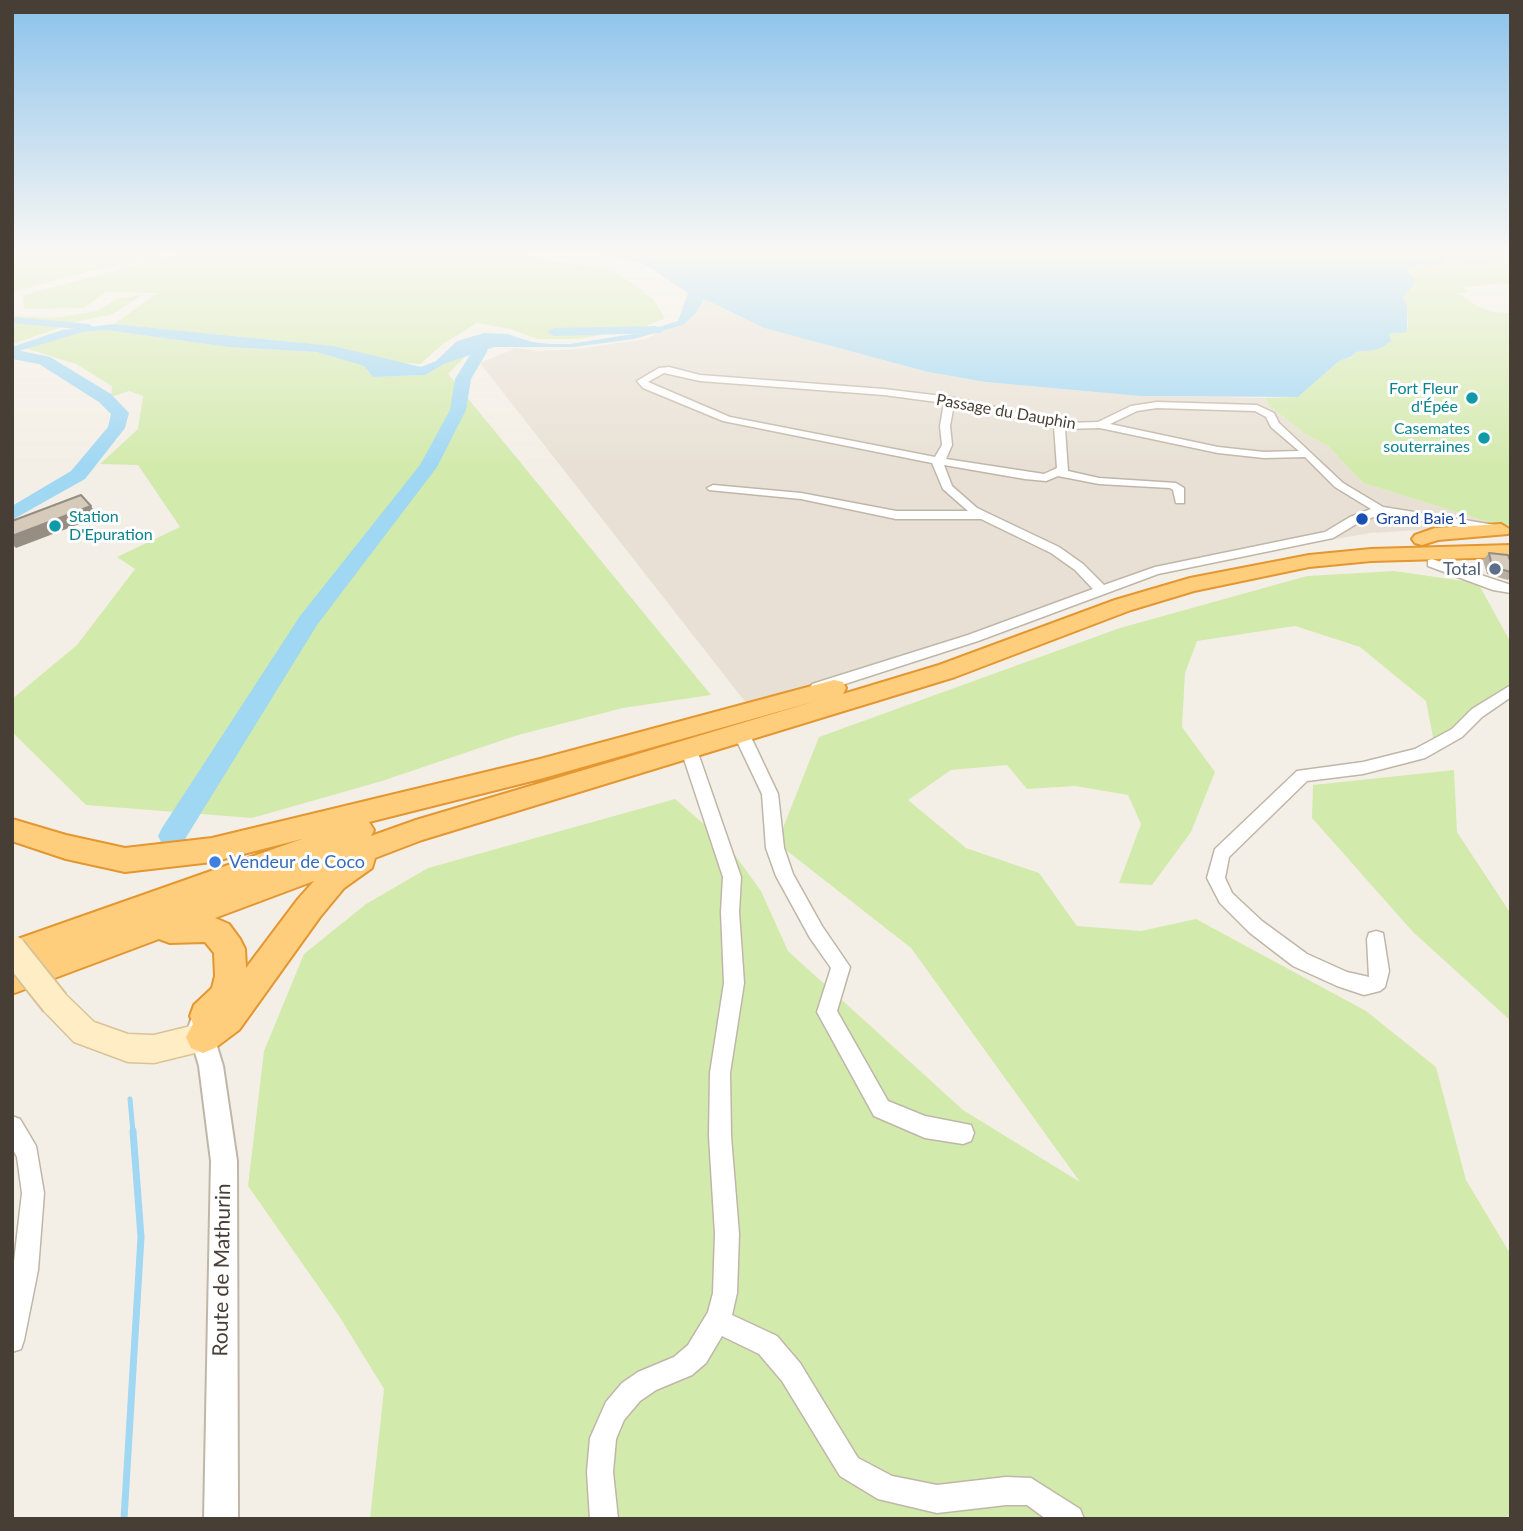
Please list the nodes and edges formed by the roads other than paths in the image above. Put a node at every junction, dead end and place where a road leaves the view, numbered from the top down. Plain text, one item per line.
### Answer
1 (950, 400) junction
2 (1059, 424) junction
3 (1100, 425) junction
4 (1307, 454) junction
5 (937, 461) junction
6 (1058, 473) junction
7 (713, 488) dead end
8 (1180, 501) dead end
9 (1380, 510) junction
10 (982, 515) junction
11 (1507, 533) edge
12 (1511, 551) edge
13 (1432, 563) joint
14 (1233, 575) junction
15 (1101, 590) junction
16 (1510, 591) edge
17 (1511, 690) edge
18 (738, 725) junction
19 (689, 750) junction
20 (540, 769) junction
21 (511, 801) junction
22 (12, 830) edge
23 (147, 932) junction
24 (1376, 939) dead end
25 (12, 949) edge
26 (12, 955) edge
27 (12, 980) edge
28 (55, 1003) joint
29 (201, 1030) junction
30 (154, 1049) joint
31 (12, 1127) edge
32 (963, 1133) dead end
33 (717, 1321) junction
34 (12, 1340) edge
35 (221, 1519) edge
36 (604, 1519) edge
37 (1070, 1519) edge

1 - 2 street, Passage du Dauphin
1 - 5 street
1 - 5 street, Passage du Dauphin
2 - 3 street, Passage du Dauphin
2 - 6 street
3 - 4 street
3 - 4 street, Passage du Dauphin
4 - 9 street, Passage du Dauphin
5 - 6 street
5 - 10 street
6 - 8 street
7 - 10 street
9 - 11 street
9 - 15 street
10 - 15 street
11 - 18 highway
12 - 14 highway
13 - 14 highway
13 - 16 street
14 - 18 highway
15 - 18 street
17 - 24 street
18 - 19 highway
18 - 20 highway
18 - 32 street
19 - 21 highway
19 - 33 street
20 - 22 highway
20 - 26 highway
21 - 23 highway
21 - 29 highway
23 - 27 highway
23 - 29 highway
25 - 28 main road, bridge
28 - 30 main road
29 - 30 main road
29 - 35 street, Route de Mathurin
31 - 34 street
33 - 36 street
33 - 37 street

